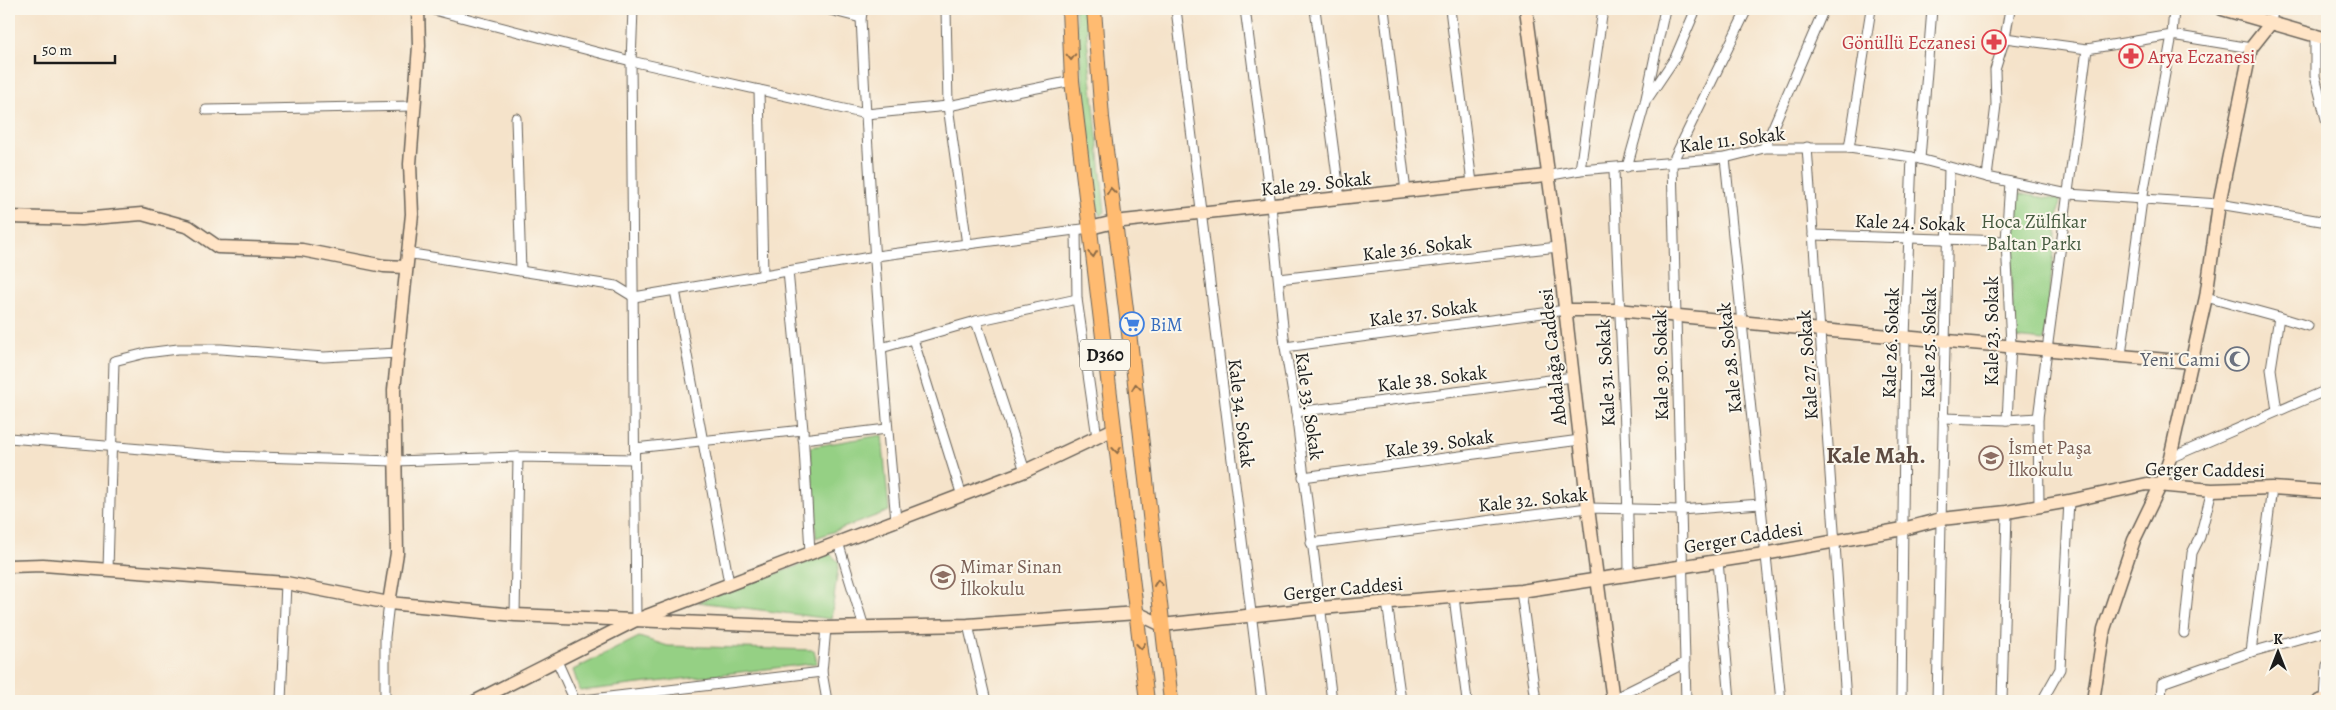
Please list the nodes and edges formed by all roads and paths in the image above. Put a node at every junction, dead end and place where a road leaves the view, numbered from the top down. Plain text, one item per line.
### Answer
1 (418, 9) edge
2 (430, 9) edge
3 (633, 9) edge
4 (826, 9) edge
5 (946, 9) edge
6 (1069, 9) edge
7 (1094, 9) edge
8 (1176, 9) edge
9 (1244, 9) edge
10 (1316, 9) edge
11 (1384, 9) edge
12 (1450, 9) edge
13 (1526, 9) edge
14 (1603, 9) edge
15 (1665, 9) edge
16 (1696, 9) edge
17 (1747, 9) edge
18 (1824, 9) edge
19 (1871, 9) edge
20 (1932, 9) edge
21 (2010, 9) edge
22 (2174, 9) edge
23 (2222, 9) edge
24 (2274, 9) edge
25 (862, 13) edge
26 (2270, 24) junction
27 (2315, 34) junction
28 (2172, 35) junction
29 (2005, 38) junction
30 (2327, 39) edge
31 (2252, 48) junction
32 (2088, 49) junction
33 (631, 61) junction
34 (1072, 81) junction
35 (759, 90) junction
36 (1645, 103) junction
37 (413, 106) junction
38 (948, 106) junction
39 (206, 110) dead end
40 (866, 114) junction
41 (516, 118) dead end
42 (2327, 123) edge
43 (1807, 147) junction
44 (1764, 148) junction
45 (1849, 148) junction
46 (1725, 158) junction
47 (1916, 158) junction
48 (1672, 163) junction
49 (1627, 167) junction
50 (1949, 168) junction
51 (1614, 169) junction
52 (1580, 170) junction
53 (1546, 176) junction
54 (1987, 177) junction
55 (2010, 182) junction
56 (1472, 183) junction
57 (1406, 192) junction
58 (2068, 194) junction
59 (1340, 199) junction
60 (2142, 200) junction
61 (2219, 204) junction
62 (1271, 206) junction
63 (1200, 214) junction
64 (9, 217) edge
65 (1114, 222) junction
66 (2327, 222) edge
67 (1083, 229) junction
68 (1813, 235) junction
69 (1910, 238) junction
70 (1946, 240) junction
71 (2006, 241) junction
72 (967, 245) junction
73 (1558, 247) junction
74 (406, 253) junction
75 (876, 256) junction
76 (405, 267) junction
77 (522, 271) junction
78 (788, 271) junction
79 (763, 275) junction
80 (1280, 279) junction
81 (675, 290) junction
82 (634, 297) junction
83 (2206, 297) junction
84 (1076, 299) junction
85 (1566, 310) junction
86 (1618, 310) junction
87 (1675, 315) junction
88 (2279, 317) junction
89 (976, 320) junction
90 (1742, 322) junction
91 (2308, 326) dead end
92 (1821, 330) junction
93 (1905, 337) junction
94 (913, 339) junction
95 (1944, 339) junction
96 (2011, 345) junction
97 (1285, 347) junction
98 (881, 348) junction
99 (2048, 349) junction
100 (398, 353) junction
101 (2121, 355) junction
102 (2191, 362) junction
103 (1573, 377) junction
104 (2327, 390) edge
105 (2277, 411) junction
106 (1296, 412) junction
107 (1943, 418) junction
108 (2038, 418) junction
109 (2007, 420) junction
110 (887, 429) junction
111 (1114, 429) junction
112 (803, 434) junction
113 (1097, 437) junction
114 (9, 438) edge
115 (703, 440) junction
116 (1580, 440) junction
117 (112, 447) junction
118 (635, 448) junction
119 (518, 457) junction
120 (2170, 458) junction
121 (634, 459) junction
122 (395, 461) junction
123 (1025, 471) junction
124 (1303, 477) junction
125 (2161, 484) junction
126 (2272, 488) junction
127 (2212, 490) junction
128 (2327, 492) edge
129 (962, 496) junction
130 (2069, 501) junction
131 (1760, 504) junction
132 (2039, 506) junction
133 (1588, 508) junction
134 (1628, 508) junction
135 (1680, 510) junction
136 (2007, 512) junction
137 (896, 520) junction
138 (1941, 520) junction
139 (1903, 529) junction
140 (1836, 541) junction
141 (838, 542) junction
142 (1311, 543) junction
143 (810, 552) junction
144 (1764, 554) junction
145 (1718, 561) junction
146 (9, 566) edge
147 (1682, 566) junction
148 (108, 570) junction
149 (1629, 575) junction
150 (1598, 579) junction
151 (286, 583) junction
152 (730, 583) junction
153 (1521, 591) junction
154 (1454, 596) junction
155 (1387, 602) junction
156 (389, 603) junction
157 (1321, 608) junction
158 (1137, 613) junction
159 (515, 615) junction
160 (1251, 615) junction
161 (636, 620) junction
162 (968, 625) junction
163 (1162, 626) junction
164 (864, 627) junction
165 (826, 628) junction
166 (2327, 631) edge
167 (2184, 633) dead end
168 (2252, 652) junction
169 (557, 661) junction
170 (1685, 663) junction
171 (2327, 665) edge
172 (822, 672) junction
173 (1613, 700) edge
174 (2324, 700) edge
175 (281, 701) edge
176 (385, 701) edge
177 (476, 701) edge
178 (827, 701) edge
179 (986, 701) edge
180 (1147, 701) edge
181 (1172, 701) edge
182 (1262, 701) edge
183 (1332, 701) edge
184 (1401, 701) edge
185 (1467, 701) edge
186 (1536, 701) edge
187 (1686, 701) edge
188 (1730, 701) edge
189 (1781, 701) edge
190 (1846, 701) edge
191 (1901, 701) edge
192 (1937, 701) edge
193 (2002, 701) edge
194 (2042, 701) edge
195 (2093, 701) edge
196 (2161, 701) edge

1 - 37 street
2 - 33 street
3 - 33 street
4 - 25 street
5 - 38 street
6 -> 34 main road, D360
65 -> 7 main road, D360
8 - 63 street, Kale 34. Sokak
9 - 62 street, Kale 33. Sokak
10 - 59 street
11 - 57 street
12 - 56 street
13 - 53 street, Abdalağa Caddesi
14 - 52 street
15 - 36 street
16 - 36 street
17 - 48 street
18 - 44 street
19 - 45 street
20 - 47 street, Kale 26. Sokak
21 - 29 street
22 - 28 street
23 - 26 street
24 - 26 street
25 - 40 street
26 - 27 street
26 - 31 street
27 - 30 street
27 - 42 street
28 - 31 street
28 - 32 street
28 - 60 street
29 - 32 street
29 - 54 street
31 - 61 street
32 - 58 street
33 - 35 street
33 - 82 street
34 - 38 street
34 - 67 main road, D360
35 - 40 street
35 - 79 street
36 - 49 street
37 - 39 street
37 - 74 street
38 - 40 street
38 - 72 street
40 - 75 street
41 - 77 street
43 - 44 street, Kale 11. Sokak
43 - 45 street, Kale 11. Sokak
43 - 68 street, Kale 27. Sokak
44 - 46 street, Kale 11. Sokak
45 - 47 street, Kale 11. Sokak
46 - 48 street, Kale 11. Sokak
46 - 90 street, Kale 28. Sokak
47 - 50 street, Kale 11. Sokak
47 - 69 street, Kale 26. Sokak
48 - 49 street, Kale 11. Sokak
48 - 87 street, Kale 30. Sokak
49 - 51 street, Kale 11. Sokak
50 - 54 street, Kale 11. Sokak
50 - 70 street, Kale 25. Sokak
51 - 52 street, Kale 11. Sokak
51 - 86 street, Kale 31. Sokak
52 - 53 street, Kale 11. Sokak
53 - 56 street, Kale 29. Sokak
53 - 73 street, Abdalağa Caddesi
54 - 55 street, Kale 11. Sokak
55 - 58 street, Kale 11. Sokak
55 - 71 street, Kale 23. Sokak
56 - 57 street, Kale 29. Sokak
57 - 59 street, Kale 29. Sokak
58 - 60 street, Kale 11. Sokak
58 - 99 street
59 - 62 street, Kale 29. Sokak
60 - 61 street, Kale 11. Sokak
60 - 101 street
61 - 66 street, Kale 11. Sokak
61 - 83 street
62 - 63 street, Kale 29. Sokak
62 - 80 street, Kale 33. Sokak
63 - 65 street, Kale 29. Sokak
63 - 160 street, Kale 34. Sokak
64 - 76 street
65 - 67 street, Kale 29. Sokak
163 -> 65 main road, D360
67 - 72 street
67 - 84 street
67 -> 111 main road, D360
68 - 69 street, Kale 24. Sokak
68 - 92 street, Kale 27. Sokak
69 - 70 street, Kale 24. Sokak
69 - 93 street, Kale 26. Sokak
70 - 71 street, Kale 24. Sokak
70 - 95 street, Kale 25. Sokak
71 - 96 street, Kale 23. Sokak
72 - 75 street
73 - 80 street, Kale 36. Sokak
73 - 85 street, Abdalağa Caddesi
74 - 76 street
74 - 77 street
75 - 78 street
75 - 98 street
76 - 100 street
77 - 82 street
78 - 79 street
78 - 112 street
79 - 81 street
80 - 97 street, Kale 33. Sokak
81 - 82 street
81 - 115 street
82 - 118 street
83 - 88 street
83 - 102 street
84 - 89 street
84 - 113 street
85 - 86 street
85 - 97 street, Kale 37. Sokak
85 - 103 street, Abdalağa Caddesi
86 - 87 street
86 - 134 street, Kale 31. Sokak
87 - 90 street
87 - 135 street, Kale 30. Sokak
88 - 91 street
88 - 105 street
89 - 94 street
89 - 123 street
90 - 92 street
90 - 131 street, Kale 28. Sokak
92 - 93 street
92 - 140 street, Kale 27. Sokak
93 - 95 street
93 - 139 street, Kale 26. Sokak
94 - 98 street
94 - 129 street
95 - 96 street
95 - 107 street, Kale 25. Sokak
96 - 99 street
96 - 109 street, Kale 23. Sokak
97 - 106 street, Kale 33. Sokak
98 - 110 street
99 - 101 street
99 - 108 street
100 - 117 street
100 - 122 street
101 - 102 street
102 - 120 street
103 - 106 street, Kale 38. Sokak
103 - 116 street, Abdalağa Caddesi
104 - 105 street
105 - 120 street
106 - 124 street, Kale 33. Sokak
107 - 109 street
107 - 138 street, Kale 25. Sokak
108 - 109 street
108 - 132 street
110 - 112 street
110 - 137 street
111 - 113 street
111 -> 158 main road, D360
112 - 115 street
112 - 143 street
113 - 123 street
114 - 117 street
115 - 118 street
115 - 152 street
116 - 124 street, Kale 39. Sokak
116 - 133 street, Abdalağa Caddesi
117 - 122 street
117 - 148 street
118 - 121 street
119 - 121 street
119 - 122 street
119 - 159 street
120 - 125 street
121 - 161 street
122 - 156 street
123 - 129 street
124 - 142 street, Kale 33. Sokak
125 - 127 street, Gerger Caddesi
125 - 130 street, Gerger Caddesi
125 - 195 street
126 - 127 street, Gerger Caddesi
126 - 128 street, Gerger Caddesi
126 - 168 street
127 - 167 street
129 - 137 street
130 - 132 street, Gerger Caddesi
130 - 194 street
131 - 135 street, Kale 32. Sokak
131 - 144 street, Kale 28. Sokak
132 - 136 street, Gerger Caddesi
133 - 134 street, Kale 32. Sokak
133 - 142 street, Kale 32. Sokak
133 - 150 street, Abdalağa Caddesi
134 - 135 street, Kale 32. Sokak
134 - 149 street, Kale 31. Sokak
135 - 147 street, Kale 30. Sokak
136 - 138 street, Gerger Caddesi
136 - 193 street
137 - 141 street
138 - 139 street, Gerger Caddesi
138 - 192 street, Kale 25. Sokak
139 - 140 street, Gerger Caddesi
139 - 191 street, Kale 26. Sokak
140 - 144 street, Gerger Caddesi
140 - 190 street, Kale 27. Sokak
141 - 143 street
141 - 164 street
142 - 157 street, Kale 33. Sokak
143 - 152 street
144 - 145 street, Gerger Caddesi
144 - 189 street, Kale 28. Sokak
145 - 147 street, Gerger Caddesi
145 - 188 street
146 - 148 street
147 - 149 street, Gerger Caddesi
147 - 170 street, Kale 30. Sokak
148 - 151 street
149 - 150 street, Gerger Caddesi
150 - 153 street, Gerger Caddesi
150 - 173 street, Abdalağa Caddesi
151 - 156 street
151 - 175 street
152 - 161 street
153 - 154 street, Gerger Caddesi
153 - 186 street
154 - 155 street, Gerger Caddesi
154 - 185 street
155 - 157 street, Gerger Caddesi
155 - 184 street
156 - 159 street
156 - 176 street
157 - 160 street, Gerger Caddesi
157 - 183 street, Kale 33. Sokak
158 - 162 street
158 - 163 street
158 -> 180 main road, D360
159 - 161 street
160 - 163 street, Gerger Caddesi
160 - 182 street, Kale 34. Sokak
161 - 165 street
161 - 169 street
162 - 164 street
162 - 179 street
163 - 181 main road, D360
164 - 165 street
165 - 172 street
166 - 168 street
168 - 196 street
169 - 172 street
169 - 177 street
170 - 173 street
170 - 187 street, Kale 30. Sokak
171 - 174 street
172 - 178 street

